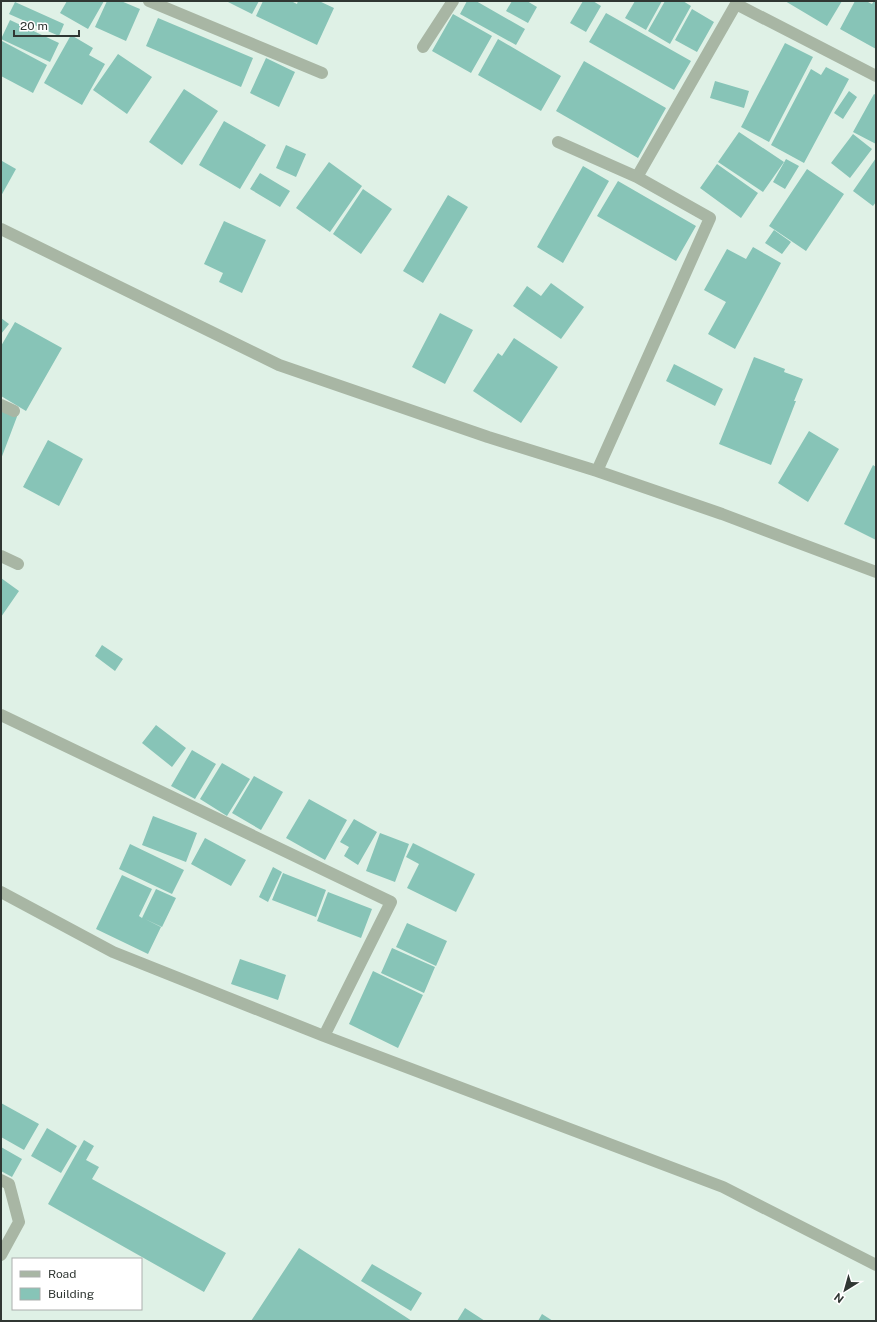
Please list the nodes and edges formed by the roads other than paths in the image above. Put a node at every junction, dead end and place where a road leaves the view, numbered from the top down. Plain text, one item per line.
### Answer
1 (149, 1) edge
2 (453, 1) edge
3 (737, 3) edge
4 (423, 47) dead end
5 (322, 73) dead end
6 (876, 76) edge
7 (558, 142) dead end
8 (637, 177) junction
9 (1, 229) edge
10 (1, 405) edge
11 (14, 412) dead end
12 (597, 471) junction
13 (1, 556) edge
14 (18, 564) dead end
15 (876, 572) edge
16 (1, 715) edge
17 (1, 892) edge
18 (324, 1036) junction
19 (1, 1180) edge
20 (1, 1255) edge
21 (876, 1265) edge

1 - 5 street
2 - 4 street
3 - 6 street
3 - 8 street
7 - 8 street
8 - 12 street
9 - 12 street
10 - 11 street
12 - 15 street
13 - 14 street
16 - 18 street
17 - 18 street
18 - 21 street
19 - 20 street

